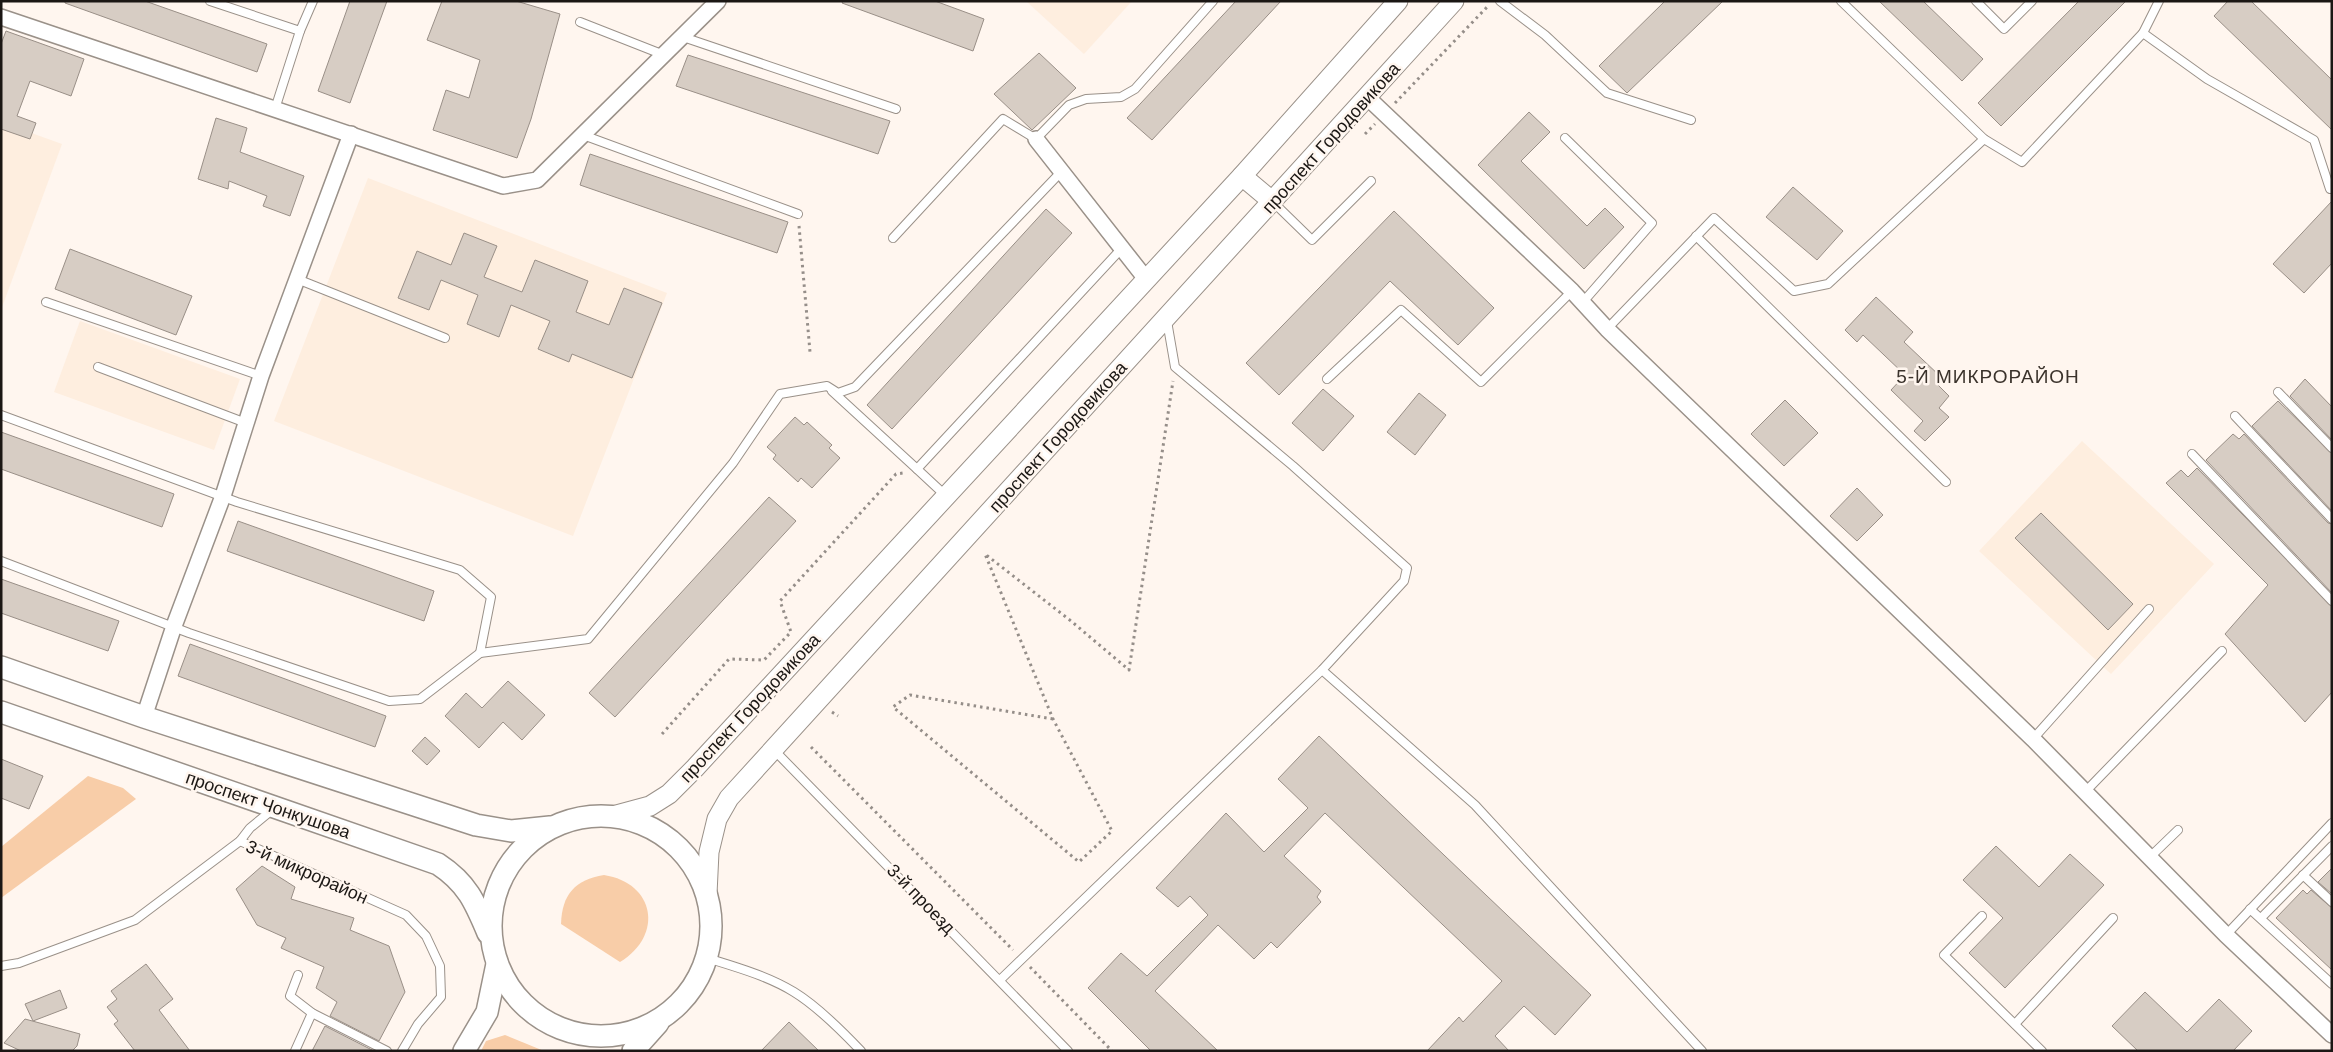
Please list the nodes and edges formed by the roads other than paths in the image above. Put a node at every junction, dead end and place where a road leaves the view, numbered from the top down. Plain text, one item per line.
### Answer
1 (210, 1) edge
2 (312, 1) edge
3 (718, 1) edge
4 (1213, 1) edge
5 (1398, 1) edge
6 (1500, 1) edge
7 (1841, 1) edge
8 (1976, 1) edge
9 (2032, 1) edge
10 (2159, 1) edge
11 (1452, 2) edge
12 (1, 17) edge
13 (580, 22) dead end
14 (300, 31) junction
15 (2143, 33) junction
16 (683, 37) junction
17 (665, 56) junction
18 (1368, 98) junction
19 (275, 109) junction
20 (896, 109) dead end
21 (1691, 120) dead end
22 (351, 134) junction
23 (583, 135) junction
24 (1565, 138) dead end
25 (1036, 139) junction
26 (1984, 139) junction
27 (1062, 171) junction
28 (1242, 176) junction
29 (1371, 181) dead end
30 (2330, 189) dead end
31 (1273, 202) junction
32 (798, 214) road end
33 (1696, 236) junction
34 (893, 238) dead end
35 (1123, 247) junction
36 (297, 279) junction
37 (1146, 279) junction
38 (1572, 291) junction
39 (46, 302) dead end
40 (1583, 302) junction
41 (1167, 319) junction
42 (1606, 329) junction
43 (445, 338) dead end
44 (98, 368) dead end
45 (261, 376) junction
46 (1327, 380) dead end
47 (827, 386) junction
48 (2278, 392) dead end
49 (1, 415) edge
50 (2235, 416) dead end
51 (246, 423) junction
52 (2332, 448) edge
53 (2192, 454) dead end
54 (917, 469) junction
55 (1946, 482) dead end
56 (223, 496) junction
57 (946, 496) junction
58 (2332, 519) edge
59 (1, 562) edge
60 (2332, 601) edge
61 (2149, 609) dead end
62 (174, 626) junction
63 (2222, 651) dead end
64 (480, 653) junction
65 (1, 667) edge
66 (1322, 670) junction
67 (1, 712) edge
68 (144, 717) junction
69 (2033, 739) junction
70 (772, 749) junction
71 (2086, 791) junction
72 (276, 807) junction
73 (613, 816) junction
74 (2332, 823) edge
75 (551, 827) junction
76 (2178, 830) dead end
77 (240, 841) junction
78 (2332, 846) edge
79 (2150, 857) junction
80 (2303, 875) junction
81 (707, 894) junction
82 (2332, 902) edge
83 (2250, 909) junction
84 (1982, 916) dead end
85 (2113, 918) dead end
86 (2261, 918) junction
87 (2226, 934) junction
88 (495, 956) junction
89 (707, 958) junction
90 (1, 966) edge
91 (298, 975) dead end
92 (1000, 980) junction
93 (2332, 984) edge
94 (312, 1013) junction
95 (662, 1018) junction
96 (2015, 1024) junction
97 (2332, 1035) edge
98 (295, 1051) edge
99 (387, 1051) edge
100 (402, 1051) edge
101 (464, 1051) edge
102 (633, 1051) edge
103 (861, 1051) edge
104 (1068, 1051) edge
105 (1702, 1051) edge
106 (2042, 1051) edge

1 - 14 lane
2 - 14 lane
3 - 16 street
4 - 25 lane
5 - 28 street, проспект Городовикова
6 - 21 lane
7 - 26 lane
8 - 9 lane
10 - 15 lane
11 - 18 street, проспект Городовикова
12 - 19 street
13 - 17 lane
14 - 19 lane
15 - 26 lane
15 - 30 lane
16 - 17 street
16 - 20 lane
17 - 23 street
18 - 31 street, проспект Городовикова
18 - 38 street
19 - 22 street
22 - 23 street
22 - 36 street
23 - 32 lane
24 - 40 lane
25 - 27 street
25 - 34 lane
26 - 33 lane
27 - 35 street
27 - 47 lane
28 - 31 street
28 - 37 street, проспект Городовикова
29 - 31 lane
31 - 41 street, проспект Городовикова
33 - 42 lane
33 - 55 lane
35 - 37 street
35 - 54 lane
36 - 43 lane
36 - 45 street
37 - 57 street, проспект Городовикова
38 - 40 street
38 - 46 lane
39 - 45 lane
40 - 42 street
41 - 66 lane
41 - 70 street, проспект Городовикова
42 - 69 street
44 - 51 lane
45 - 51 street
47 - 54 lane
47 - 64 lane
48 - 52 lane
49 - 56 lane
50 - 58 lane
51 - 56 street
53 - 60 lane
54 - 57 lane
56 - 62 street
56 - 64 lane
57 - 73 street, проспект Городовикова
59 - 62 lane
61 - 69 lane
62 - 64 lane
62 - 68 street
63 - 71 lane
65 - 68 main road
66 - 92 lane
66 - 105 lane
67 - 72 main road, проспект Чонкушова
68 - 75 main road
69 - 71 street
70 - 81 street, проспект Городовикова
70 - 92 lane, 3-й проезд
71 - 79 street
72 - 77 lane
72 - 88 main road, проспект Чонкушова
73 - 75 main road
73 - 81 main road
74 - 83 lane
75 - 88 main road
76 - 79 lane
77 - 90 lane, 3-й микрорайон
77 - 100 lane, 3-й микрорайон
78 - 80 lane
79 - 87 street
80 - 82 lane
80 - 86 lane
81 - 89 main road
83 - 86 lane
83 - 87 lane
84 - 96 lane
85 - 96 lane
86 - 93 lane
87 - 97 street
88 - 95 main road, проспект Чонкушова
88 - 101 main road
89 - 95 main road
89 - 103 lane
91 - 94 lane
92 - 104 lane, 3-й проезд
94 - 98 lane
94 - 99 lane
95 - 102 main road
96 - 106 lane

